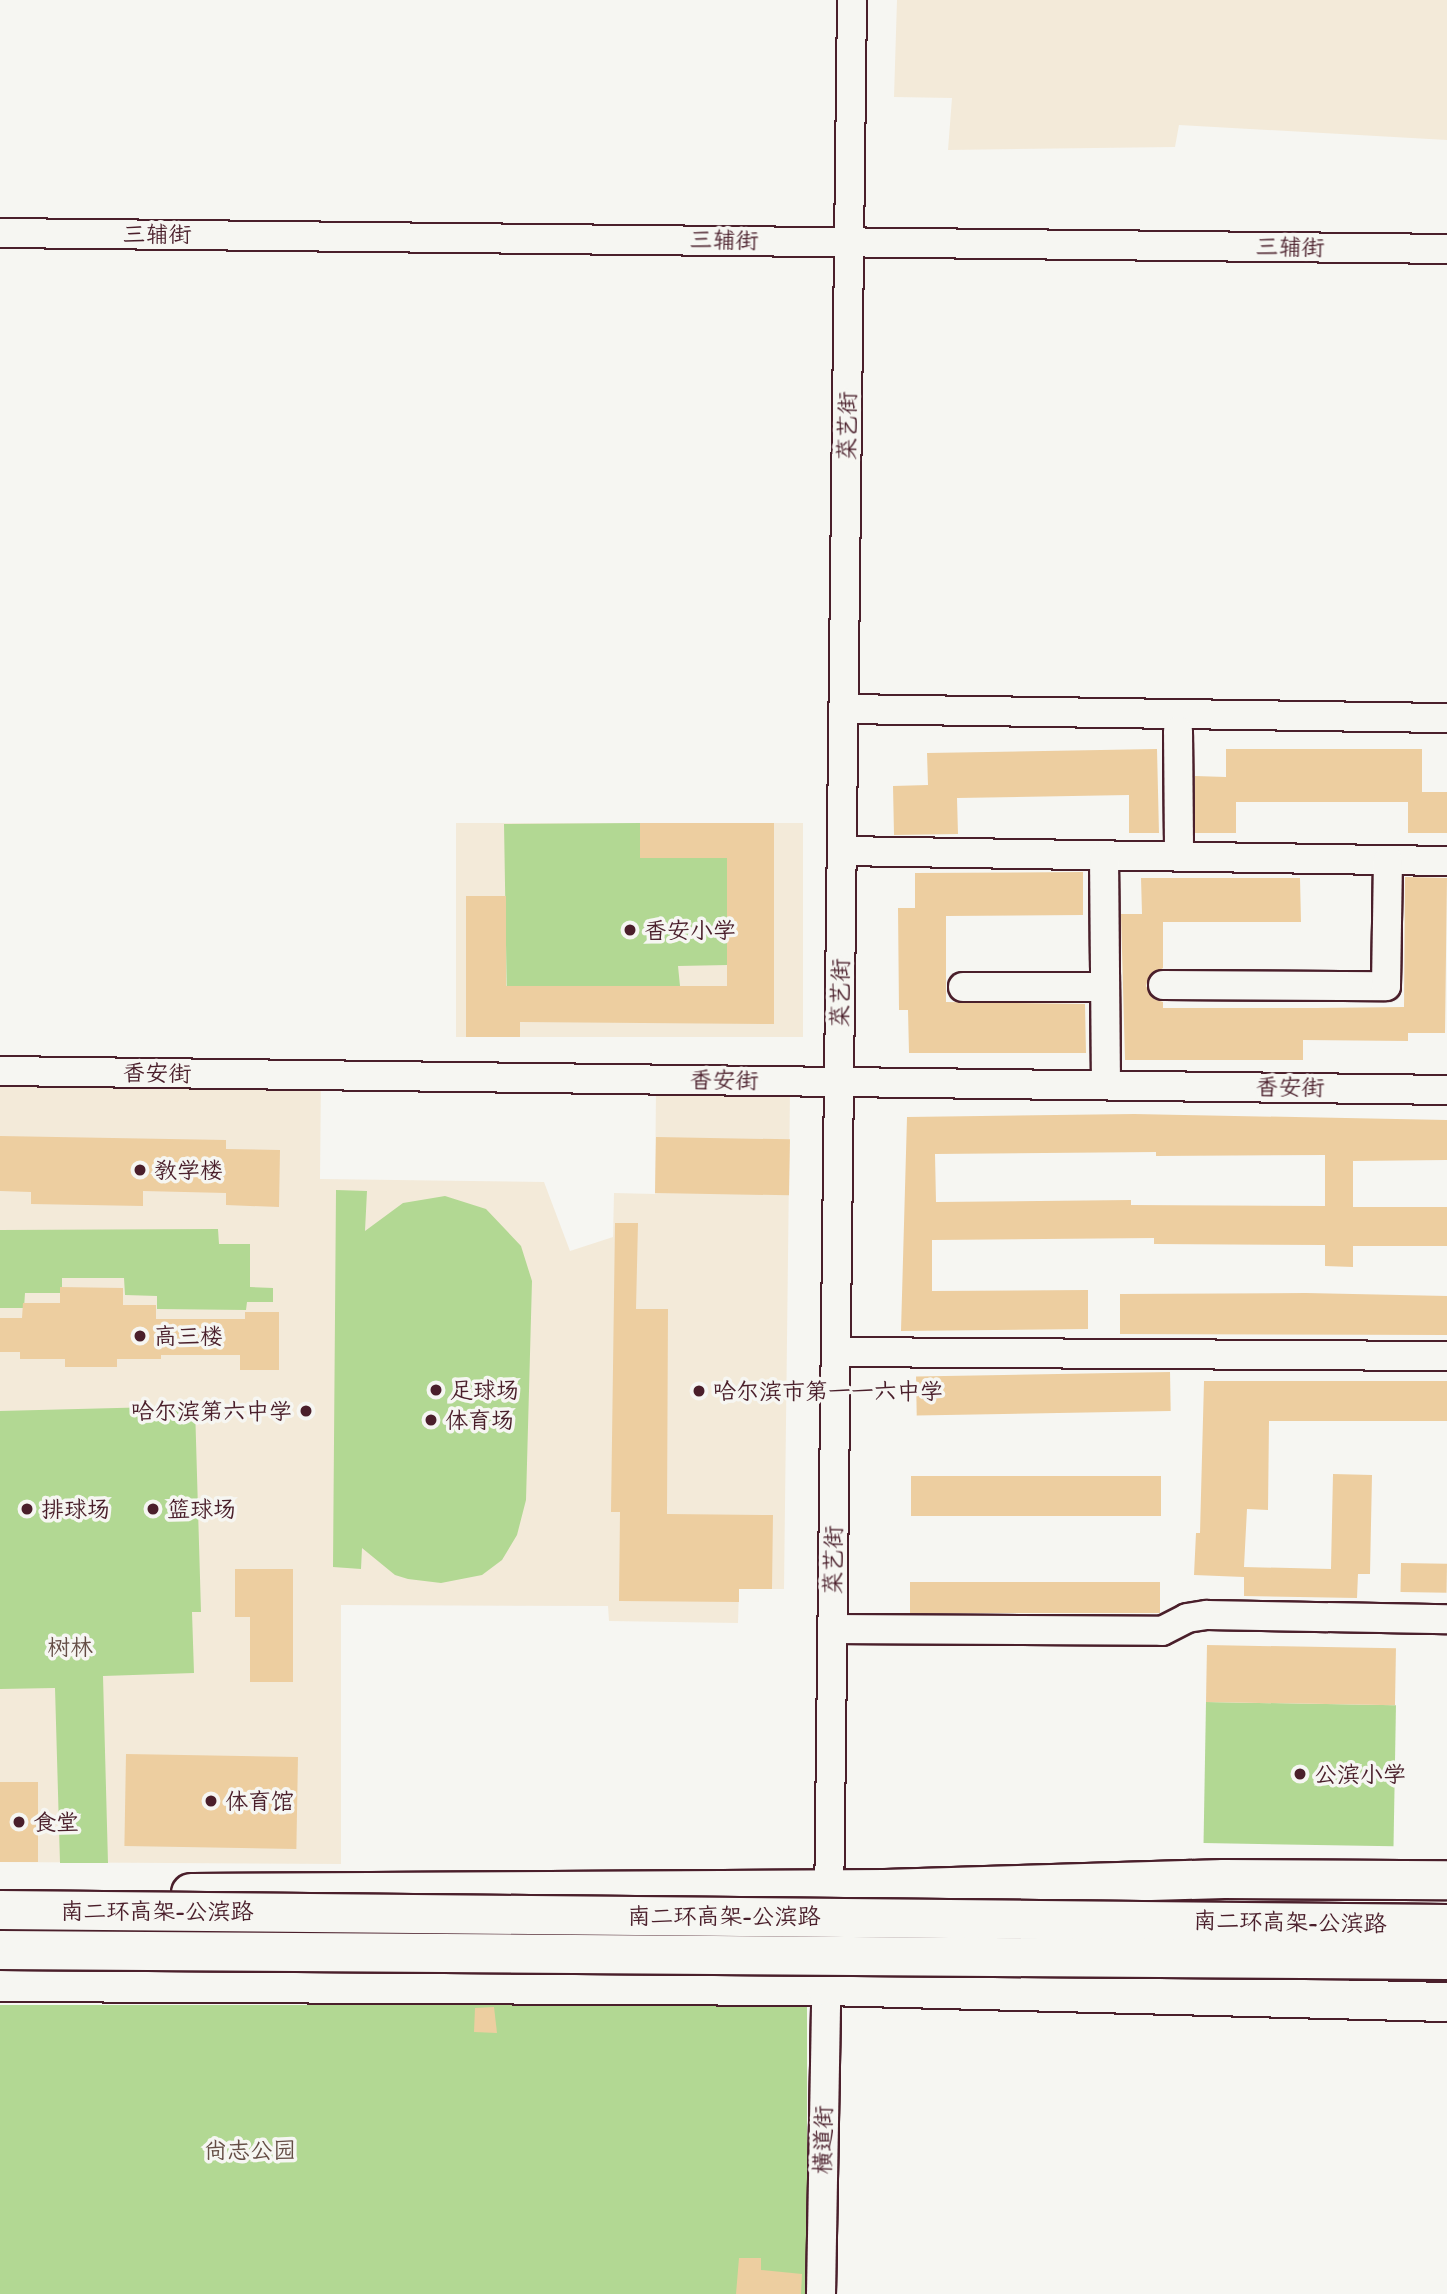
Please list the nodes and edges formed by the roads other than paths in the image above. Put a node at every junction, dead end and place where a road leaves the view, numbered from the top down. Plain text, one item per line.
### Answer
1 (852, 0) edge
2 (0, 233) edge
3 (850, 242) junction
4 (1447, 248) edge
5 (844, 709) junction
6 (1447, 718) edge
7 (1178, 731) dead end
8 (842, 851) junction
9 (1104, 856) junction
10 (1179, 857) junction
11 (1388, 861) junction
12 (1447, 861) edge
13 (1163, 985) dead end
14 (963, 987) dead end
15 (1105, 987) junction
16 (0, 1071) edge
17 (1106, 1072) dead end
18 (839, 1082) junction
19 (1447, 1090) edge
20 (836, 1352) junction
21 (1447, 1356) edge
22 (1447, 1619) edge
23 (832, 1629) junction
24 (1304, 1879) junction
25 (1447, 1880) edge
26 (829, 1890) junction
27 (0, 1893) edge
28 (1447, 1895) edge
29 (0, 1910) edge
30 (1225, 1922) junction
31 (1447, 1924) edge
32 (0, 1950) edge
33 (885, 1958) junction
34 (1447, 1960) edge
35 (0, 1982) edge
36 (826, 1986) junction
37 (1228, 1999) junction
38 (1302, 2000) junction
39 (1447, 2002) edge
40 (821, 2294) edge

1 - 3 street, 菜艺街
2 - 3 street, 三辅街
3 - 4 street, 三辅街
3 - 5 street, 菜艺街
5 - 6 street
5 - 8 street, 菜艺街
7 - 10 street
8 - 9 street
8 - 18 street, 菜艺街
9 - 10 street
9 - 15 street
10 - 11 street
11 - 12 street
11 - 13 street
14 - 15 street
15 - 17 street
16 - 18 street, 香安街
18 - 19 street, 香安街
18 - 20 street, 菜艺街
20 - 21 street
20 - 23 street, 菜艺街
22 - 23 street
23 - 26 street, 菜艺街
24 - 25 highway
24 - 26 highway
24 - 38 highway
26 - 27 highway
26 - 36 street, 菜艺街
28 - 30 highway, bridge
29 - 30 highway, 南二环高架-公滨路, bridge
30 - 31 highway, 南二环高架-公滨路, bridge
32 - 33 highway, 南二环高架-公滨路, bridge
33 - 34 highway, 南二环高架-公滨路, bridge
33 - 37 highway, bridge
35 - 36 highway
36 - 37 highway
36 - 40 street, 横道街
37 - 38 highway
38 - 39 highway

